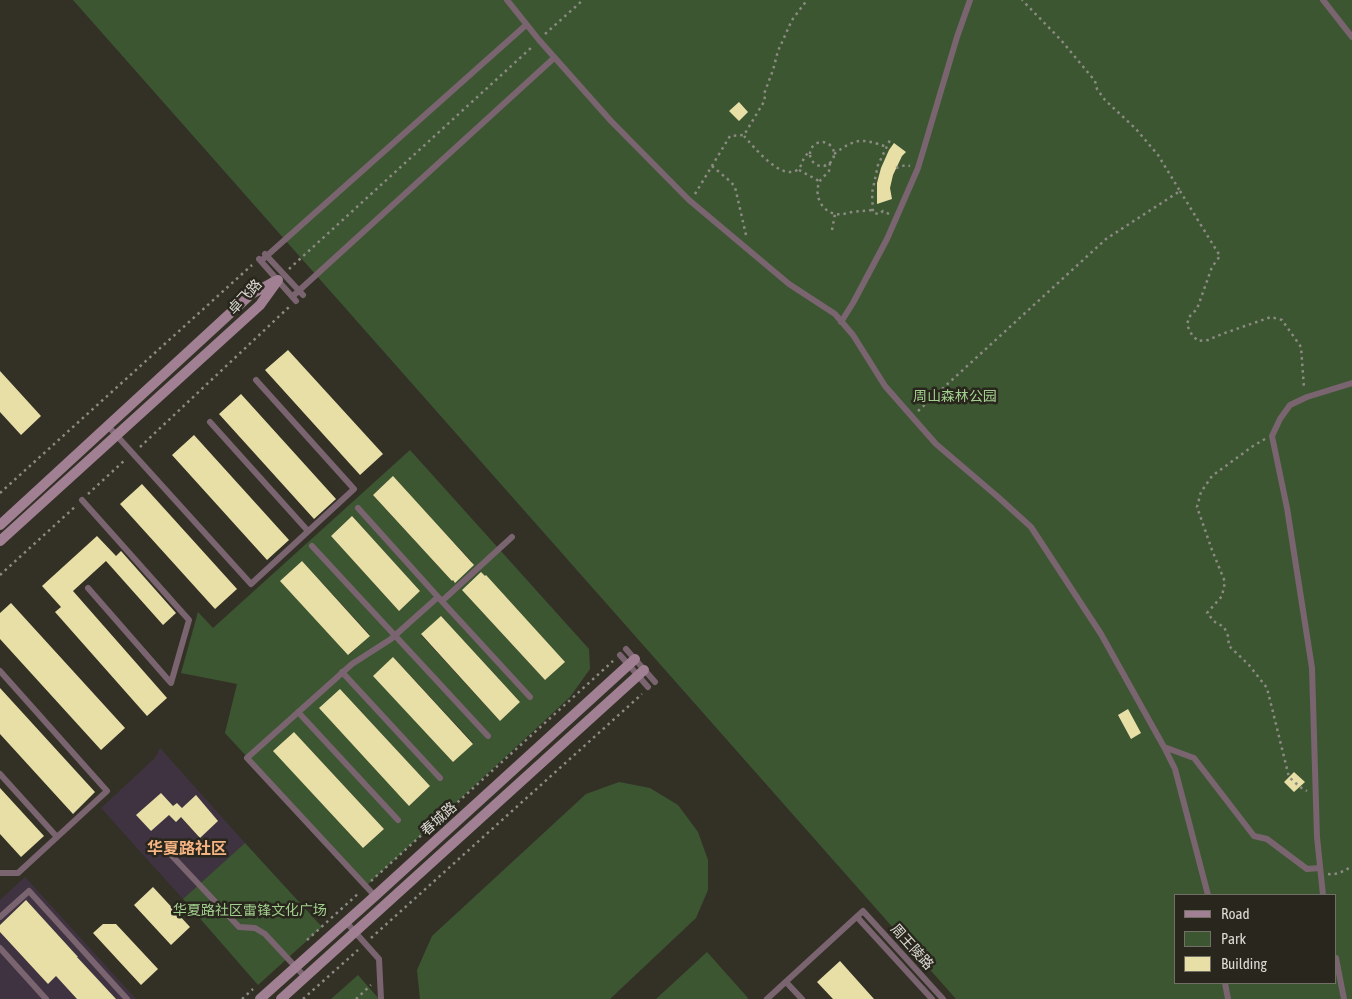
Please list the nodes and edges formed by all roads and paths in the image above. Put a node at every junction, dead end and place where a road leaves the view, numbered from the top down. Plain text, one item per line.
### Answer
1 (507, 0) edge
2 (583, 0) edge
3 (806, 0) edge
4 (970, 0) edge
5 (1022, 0) edge
6 (1324, 0) edge
7 (526, 25) junction
8 (1352, 37) edge
9 (539, 40) junction
10 (554, 58) junction
11 (744, 135) junction
12 (890, 140) dead end
13 (887, 147) junction
14 (810, 152) junction
15 (834, 154) junction
16 (830, 163) junction
17 (712, 166) junction
18 (798, 169) junction
19 (819, 181) junction
20 (1180, 191) junction
21 (691, 201) junction
22 (872, 210) junction
23 (835, 214) junction
24 (896, 218) junction
25 (832, 230) dead end
26 (750, 251) junction
27 (266, 255) junction
28 (260, 260) junction
29 (281, 277) junction
30 (301, 293) junction
31 (294, 298) junction
32 (841, 322) junction
33 (256, 380) dead end
34 (1352, 383) edge
35 (1307, 397) junction
36 (912, 417) junction
37 (210, 422) dead end
38 (108, 426) junction
39 (116, 435) junction
40 (1272, 436) junction
41 (132, 454) junction
42 (0, 493) edge
43 (82, 500) junction
44 (358, 508) dead end
45 (0, 525) edge
46 (308, 531) junction
47 (512, 537) dead end
48 (0, 541) edge
49 (312, 546) dead end
50 (0, 575) edge
51 (88, 588) dead end
52 (440, 599) junction
53 (394, 636) junction
54 (626, 649) dead end
55 (620, 655) joint
56 (632, 662) junction
57 (0, 671) edge
58 (342, 672) junction
59 (641, 673) junction
60 (655, 682) dead end
61 (648, 687) joint
62 (530, 697) dead end
63 (298, 712) junction
64 (488, 736) dead end
65 (1164, 747) junction
66 (0, 774) edge
67 (440, 778) dead end
68 (1317, 797) junction
69 (398, 820) dead end
70 (58, 836) junction
71 (159, 842) dead end
72 (1352, 866) edge
73 (1320, 871) junction
74 (0, 873) edge
75 (366, 886) junction
76 (1208, 894) edge
77 (1323, 894) edge
78 (375, 896) junction
79 (0, 917) edge
80 (857, 917) junction
81 (346, 922) junction
82 (355, 932) junction
83 (365, 943) junction
84 (302, 945) dead end
85 (0, 948) edge
86 (1337, 963) edge
87 (296, 966) junction
88 (305, 977) junction
89 (380, 977) junction
90 (786, 982) junction
91 (1225, 984) edge
92 (255, 987) dead end
93 (45, 999) edge
94 (127, 999) edge
95 (242, 999) edge
96 (260, 999) edge
97 (281, 999) edge
98 (303, 999) edge
99 (356, 999) edge
100 (381, 999) edge
101 (767, 999) edge
102 (802, 999) edge
103 (932, 999) edge
104 (943, 999) edge
105 (1228, 999) edge
106 (1344, 999) edge

1 - 7 lane
2 - 9 path
3 - 11 path
4 - 24 lane
5 - 20 path
6 - 8 lane
7 - 9 lane
7 - 27 lane
9 - 10 lane
9 - 29 path
10 - 21 lane
10 - 30 lane
11 - 17 path
11 - 18 path
12 - 13 path
13 - 15 path
13 - 22 path
14 - 15 path
14 - 16 path
14 - 18 path
15 - 16 path
16 - 19 path
17 - 21 path
17 - 26 path
18 - 19 path
19 - 23 path
20 - 35 path
20 - 36 path
21 - 26 lane
22 - 23 path
22 - 24 path
23 - 25 path
24 - 32 lane
26 - 32 lane
27 - 28 lane
27 - 29 lane
28 - 29 lane
28 - 42 path
29 - 30 lane
29 - 31 lane
29 - 38 street, 卓飞路
29 - 39 street, 卓飞路
30 - 31 lane
31 - 41 path
32 - 36 lane
33 - 46 lane
34 - 35 lane
35 - 40 lane
36 - 65 lane
37 - 46 lane
38 - 39 lane
38 - 45 street, 卓飞路
39 - 41 lane
39 - 48 street, 卓飞路
40 - 68 lane
40 - 68 path
41 - 43 path
41 - 46 lane
43 - 50 path
43 - 51 lane
44 - 52 lane
47 - 52 lane
49 - 53 lane
52 - 53 lane
52 - 62 lane
53 - 58 lane
53 - 64 lane
54 - 56 lane
55 - 56 lane
55 - 75 path
56 - 59 lane
56 - 78 street, 春城路
57 - 70 lane
58 - 63 lane
58 - 67 lane
59 - 60 lane
59 - 61 lane
59 - 82 street, 春城路
61 - 83 path
63 - 69 lane
63 - 75 lane
65 - 73 lane
65 - 76 lane
66 - 70 lane
68 - 73 lane
70 - 74 lane
71 - 87 lane
72 - 73 path
73 - 77 lane
75 - 78 lane
75 - 84 path
78 - 81 street, 春城路
79 - 94 lane
80 - 90 lane
80 - 103 lane, 周王陵路
80 - 104 lane, 周王陵路
81 - 82 lane
81 - 87 street, 春城路
82 - 83 lane
82 - 88 street, 春城路
83 - 89 lane
83 - 98 path
85 - 93 lane
86 - 106 lane
87 - 88 lane
87 - 96 street, 春城路
88 - 97 street, 春城路
89 - 99 path
89 - 100 lane
90 - 101 lane
90 - 102 lane
91 - 105 lane
92 - 95 path

